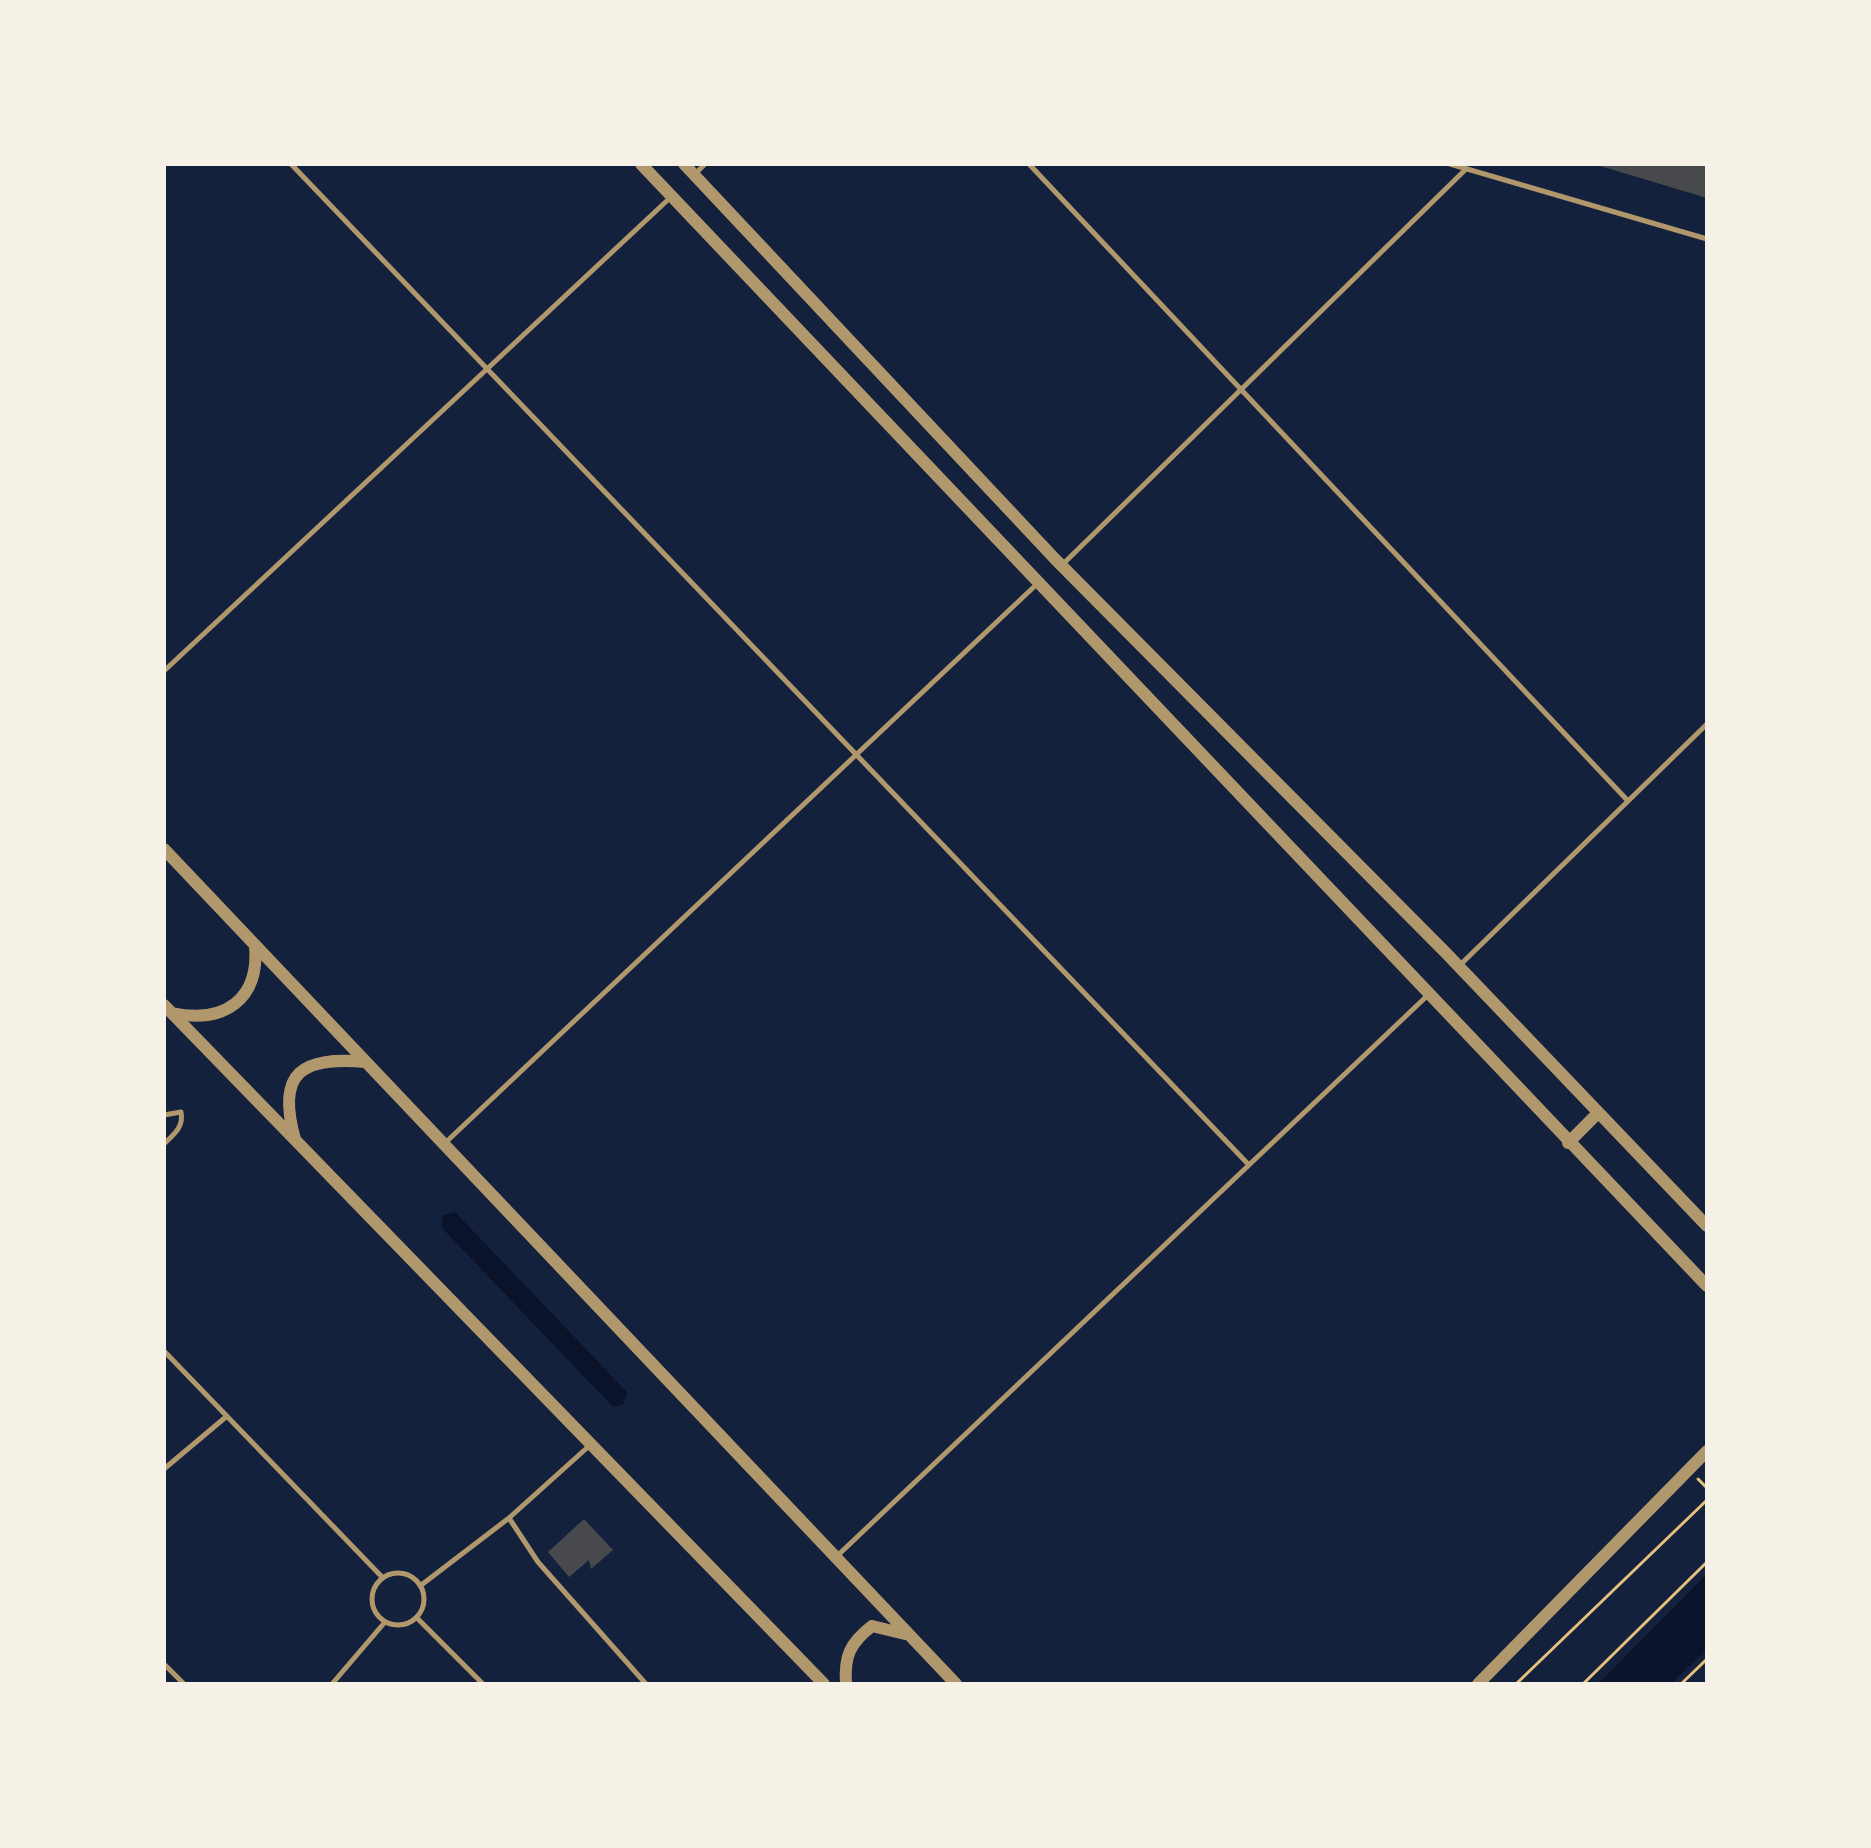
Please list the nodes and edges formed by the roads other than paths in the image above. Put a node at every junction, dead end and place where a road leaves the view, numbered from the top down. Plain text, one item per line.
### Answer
1 (291, 164) edge
2 (641, 164) edge
3 (684, 164) edge
4 (705, 164) edge
5 (1029, 164) edge
6 (1450, 164) edge
7 (1466, 169) junction
8 (695, 175) junction
9 (672, 196) junction
10 (1707, 239) edge
11 (487, 369) junction
12 (1239, 391) junction
13 (1061, 566) junction
14 (1038, 583) junction
15 (164, 671) edge
16 (1707, 724) edge
17 (855, 754) junction
18 (1628, 801) junction
19 (164, 849) edge
20 (255, 945) junction
21 (1458, 966) junction
22 (1428, 995) junction
23 (168, 1009) edge
24 (366, 1062) junction
25 (1598, 1113) junction
26 (164, 1115) edge
27 (295, 1140) junction
28 (1568, 1143) junction
29 (164, 1144) edge
30 (444, 1144) junction
31 (1249, 1165) junction
32 (1707, 1226) edge
33 (1707, 1286) edge
34 (164, 1351) edge
35 (227, 1416) junction
36 (590, 1445) junction
37 (1707, 1451) edge
38 (164, 1469) edge
39 (509, 1518) junction
40 (834, 1558) junction
41 (383, 1578) junction
42 (420, 1586) junction
43 (417, 1618) junction
44 (385, 1622) junction
45 (905, 1634) junction
46 (164, 1664) edge
47 (184, 1684) edge
48 (332, 1684) edge
49 (483, 1684) edge
50 (646, 1684) edge
51 (824, 1684) edge
52 (846, 1684) edge
53 (956, 1684) edge
54 (1478, 1684) edge

1 - 11 lane
2 - 9 street
3 - 8 street
4 - 8 lane
5 - 12 lane
6 - 7 lane
7 - 10 lane
7 - 12 lane
8 - 13 street
9 - 11 lane
9 - 14 street
11 - 15 lane
11 - 17 lane
12 - 13 lane
12 - 18 lane
13 - 21 street
14 - 17 lane
14 - 22 street
16 - 18 lane
17 - 30 lane
17 - 31 lane
18 - 21 lane
19 - 20 street
20 - 23 street
20 - 24 street
21 - 25 street
22 - 28 street
22 - 31 lane
23 - 27 street
24 - 27 street
24 - 30 street
25 - 28 street
25 - 32 street
26 - 29 lane
27 - 36 street
28 - 33 street
30 - 40 street
31 - 40 lane
34 - 35 lane
35 - 38 lane
35 - 41 lane
36 - 39 lane
36 - 51 street
37 - 54 street
39 - 42 lane
39 - 50 lane
40 - 45 street
41 - 42 lane
41 - 44 lane
42 - 43 lane
43 - 44 lane
43 - 49 lane
44 - 48 lane
45 - 52 street
45 - 53 street
46 - 47 lane

